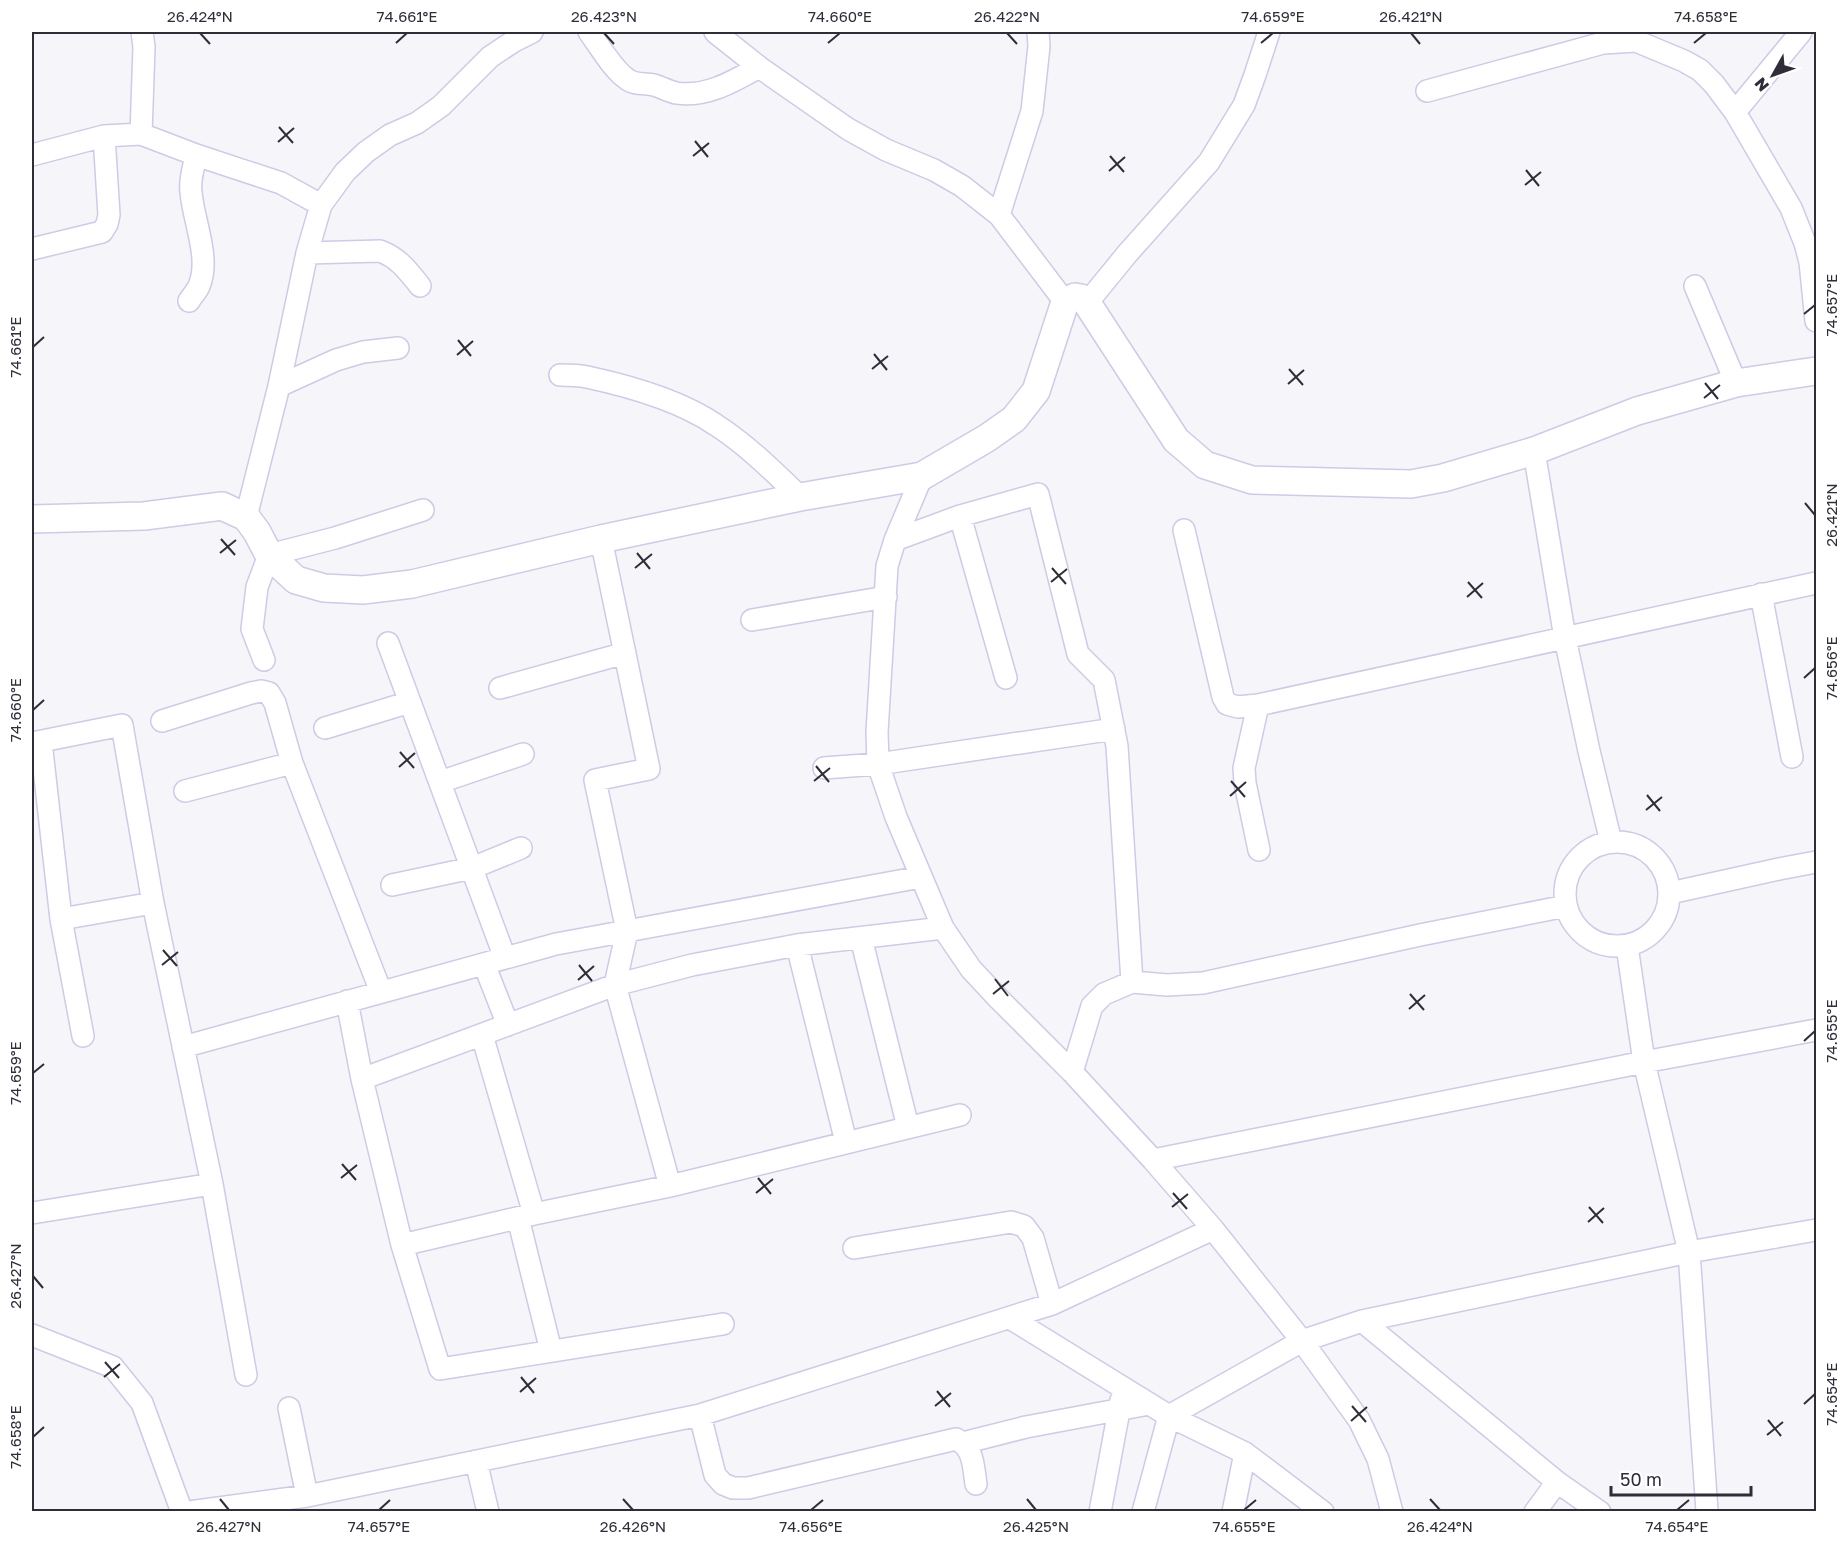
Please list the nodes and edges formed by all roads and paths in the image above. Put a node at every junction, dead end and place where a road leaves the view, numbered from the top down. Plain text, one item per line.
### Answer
1 (142, 32) edge
2 (532, 32) edge
3 (589, 32) edge
4 (1038, 32) edge
5 (1269, 32) edge
6 (1801, 32) edge
7 (725, 34) edge
8 (1600, 37) edge
9 (759, 67) junction
10 (1427, 91) dead end
11 (1735, 112) junction
12 (141, 134) junction
13 (104, 136) junction
14 (32, 155) edge
15 (196, 155) junction
16 (321, 205) junction
17 (999, 215) junction
18 (32, 249) edge
19 (306, 253) junction
20 (420, 286) dead end
21 (1695, 286) dead end
22 (189, 301) dead end
23 (1076, 302) junction
24 (1816, 321) edge
25 (398, 348) dead end
26 (1816, 371) edge
27 (560, 375) dead end
28 (1736, 383) junction
29 (279, 386) junction
30 (1534, 451) junction
31 (922, 476) junction
32 (800, 497) junction
33 (423, 510) dead end
34 (960, 516) junction
35 (246, 517) junction
36 (32, 519) edge
37 (1184, 530) dead end
38 (602, 539) junction
39 (895, 540) junction
40 (269, 555) junction
41 (1816, 582) edge
42 (1761, 594) junction
43 (886, 597) junction
44 (752, 620) dead end
45 (1565, 638) junction
46 (388, 643) dead end
47 (625, 653) junction
48 (264, 660) dead end
49 (1006, 678) dead end
50 (500, 688) dead end
51 (410, 702) junction
52 (1258, 705) junction
53 (162, 721) dead end
54 (325, 728) dead end
55 (1114, 729) junction
56 (36, 743) edge
57 (523, 754) dead end
58 (1792, 758) dead end
59 (292, 764) junction
60 (878, 764) junction
61 (824, 768) dead end
62 (440, 782) junction
63 (185, 791) dead end
64 (1611, 842) junction
65 (521, 848) dead end
66 (1259, 850) dead end
67 (1816, 862) edge
68 (472, 868) junction
69 (921, 877) junction
70 (393, 885) dead end
71 (1670, 893) junction
72 (153, 903) junction
73 (1566, 906) junction
74 (61, 919) junction
75 (943, 928) junction
76 (627, 931) junction
77 (861, 938) junction
78 (796, 945) junction
79 (1627, 946) junction
80 (505, 958) junction
81 (484, 964) junction
82 (1132, 982) junction
83 (615, 985) junction
84 (381, 992) junction
85 (347, 1002) junction
86 (508, 1025) junction
87 (1816, 1030) edge
88 (482, 1035) junction
89 (83, 1036) dead end
90 (183, 1047) junction
91 (1644, 1062) junction
92 (1072, 1072) junction
93 (362, 1079) junction
94 (960, 1115) dead end
95 (908, 1127) junction
96 (846, 1142) junction
97 (1153, 1160) junction
98 (212, 1184) junction
99 (670, 1186) junction
100 (32, 1213) edge
101 (526, 1216) junction
102 (1213, 1229) junction
103 (1816, 1230) edge
104 (402, 1245) junction
105 (854, 1248) dead end
106 (1689, 1252) junction
107 (1052, 1304) junction
108 (1010, 1318) junction
109 (1362, 1321) junction
110 (723, 1324) dead end
111 (32, 1335) edge
112 (1302, 1341) junction
113 (551, 1351) junction
114 (246, 1375) dead end
115 (1124, 1389) junction
116 (1149, 1404) junction
117 (289, 1408) dead end
118 (1119, 1411) junction
119 (700, 1415) junction
120 (1169, 1416) junction
121 (963, 1443) junction
122 (1245, 1454) junction
123 (476, 1461) junction
124 (1557, 1482) junction
125 (976, 1484) dead end
126 (307, 1496) junction
127 (1707, 1511) edge
128 (182, 1512) edge
129 (189, 1512) edge
130 (488, 1512) edge
131 (1100, 1512) edge
132 (1143, 1512) edge
133 (1233, 1512) edge
134 (1323, 1512) edge
135 (1392, 1512) edge
136 (1535, 1512) edge
137 (1600, 1512) edge
138 (1689, 1512) edge

1 - 12 street
2 - 16 street
3 - 9 street
4 - 17 street
5 - 23 street
6 - 11 street
7 - 9 street
8 - 10 street
8 - 11 street
9 - 17 street
11 - 24 street
12 - 13 street
12 - 15 street
13 - 14 street
13 - 18 street
15 - 16 street
15 - 22 street
16 - 19 street
17 - 23 street
19 - 20 street
19 - 29 street
21 - 28 street
23 - 30 street
23 - 31 street
25 - 29 street
26 - 28 street
27 - 32 street
28 - 30 street
29 - 35 street
30 - 45 street
31 - 32 street
31 - 39 street
32 - 38 street
33 - 40 street
34 - 39 street
34 - 49 street
34 - 55 street
35 - 36 street
35 - 40 street
37 - 52 street
38 - 40 street
38 - 47 street
39 - 43 street
40 - 48 street
41 - 42 street
42 - 45 street
42 - 58 street
43 - 44 street
43 - 60 street
45 - 52 street
45 - 64 street
46 - 51 street
47 - 50 street
47 - 76 street
51 - 54 street
51 - 62 street
52 - 66 street
53 - 59 street
55 - 60 street
55 - 82 street
56 - 72 street
56 - 74 street
57 - 62 street
59 - 63 street
59 - 84 street
60 - 61 street
60 - 69 street
62 - 68 street
64 - 71 street
64 - 73 street
65 - 68 street
67 - 71 street
68 - 70 street
68 - 80 street
69 - 75 street
69 - 76 street
71 - 79 street
72 - 74 street
72 - 90 street
73 - 79 street
73 - 82 street
74 - 89 street
75 - 77 street
75 - 92 street
76 - 80 street
76 - 83 street
77 - 78 street
77 - 95 street
78 - 83 street
78 - 96 street
79 - 91 street
80 - 81 street
81 - 84 street
81 - 86 street
82 - 92 street
83 - 86 street
83 - 99 street
84 - 85 street
85 - 90 street
85 - 93 street
86 - 88 street
87 - 91 street
88 - 93 street
88 - 101 street
90 - 98 street
91 - 97 street
91 - 106 street
92 - 97 street
93 - 104 street
94 - 95 street
95 - 96 street
96 - 99 street
97 - 102 street
98 - 100 street
98 - 114 street
99 - 101 street
101 - 104 street
101 - 113 street
102 - 107 street
102 - 112 street
103 - 106 street
104 - 113 street
105 - 107 street
106 - 109 street
106 - 127 street
107 - 108 street
108 - 115 street
108 - 119 street
109 - 112 street
109 - 124 street
110 - 113 street
111 - 128 street
112 - 120 street
112 - 135 street
115 - 116 street
115 - 118 street
116 - 118 street
116 - 120 street
117 - 126 street
118 - 121 street
118 - 131 street
119 - 121 street
119 - 123 street
120 - 122 street
120 - 132 street
121 - 125 street
122 - 133 street
122 - 134 street
123 - 126 street
123 - 130 street
124 - 136 street
124 - 137 street
126 - 129 street
127 - 138 street

